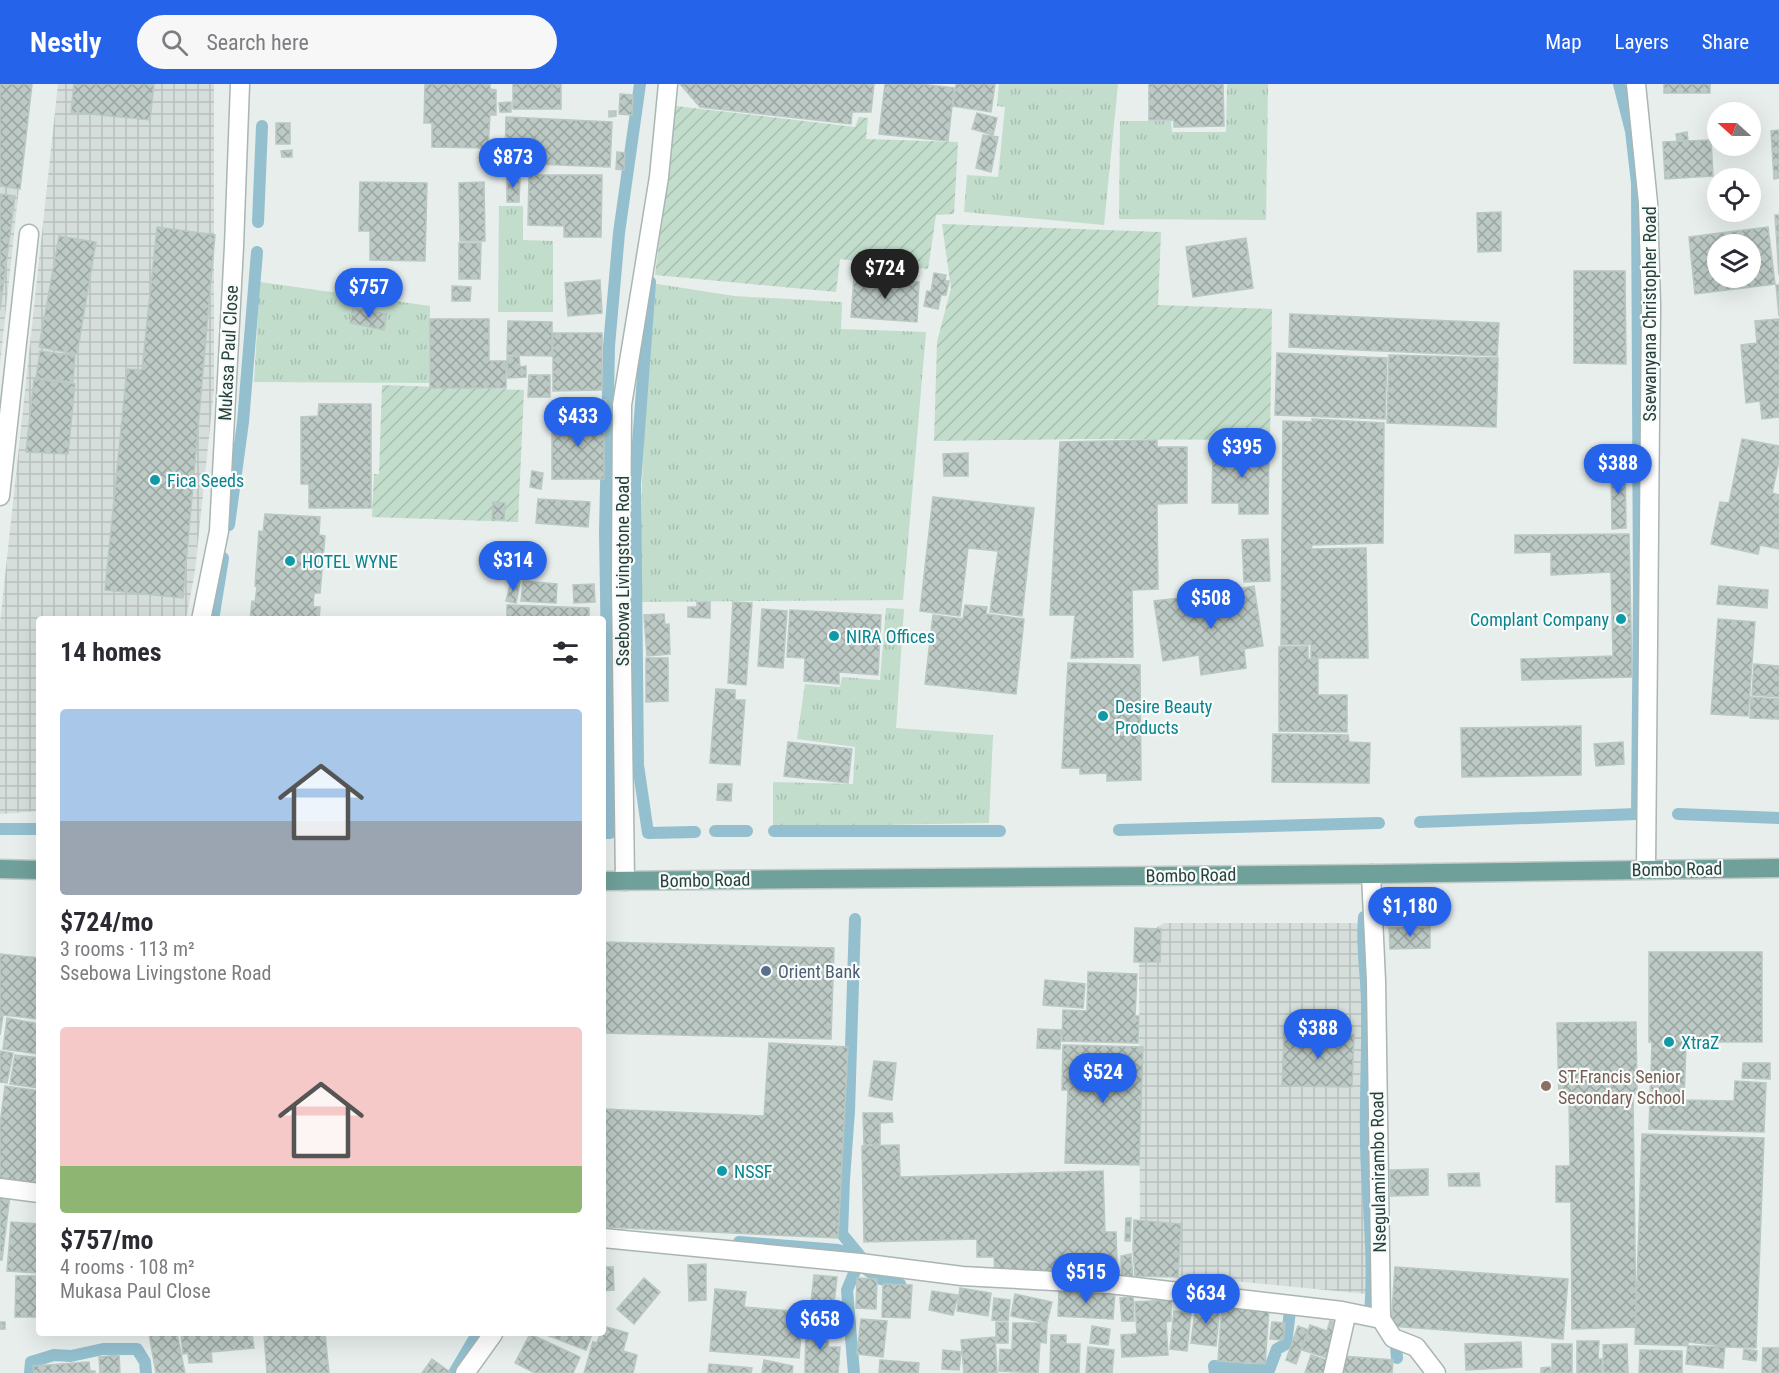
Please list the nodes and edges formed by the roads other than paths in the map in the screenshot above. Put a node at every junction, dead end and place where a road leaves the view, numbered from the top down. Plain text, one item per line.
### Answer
1 (240, 84) edge
2 (668, 84) edge
3 (1636, 84) edge
4 (29, 234) dead end
5 (0, 496) edge
6 (202, 616) edge
7 (1779, 868) edge
8 (0, 869) edge
9 (1646, 869) junction
10 (36, 870) edge
11 (1371, 874) junction
12 (606, 881) edge
13 (625, 881) junction
14 (0, 1188) edge
15 (36, 1193) edge
16 (606, 1238) edge
17 (1342, 1311) junction
18 (1381, 1319) junction
19 (492, 1336) edge
20 (465, 1373) edge
21 (1333, 1373) edge
22 (1436, 1373) edge

1 - 6 street, Mukasa Paul Close
2 - 13 street, Ssebowa Livingstone Road
3 - 9 street, Ssewanyana Christopher Road
4 - 5 street
7 - 9 main road, Bombo Road
8 - 10 main road
9 - 11 main road, Bombo Road
11 - 13 main road, Bombo Road
11 - 18 street, Nsegulamirambo Road
12 - 13 main road, Bombo Road
14 - 15 street
16 - 17 street
17 - 18 street
17 - 21 street
18 - 22 street
19 - 20 street

